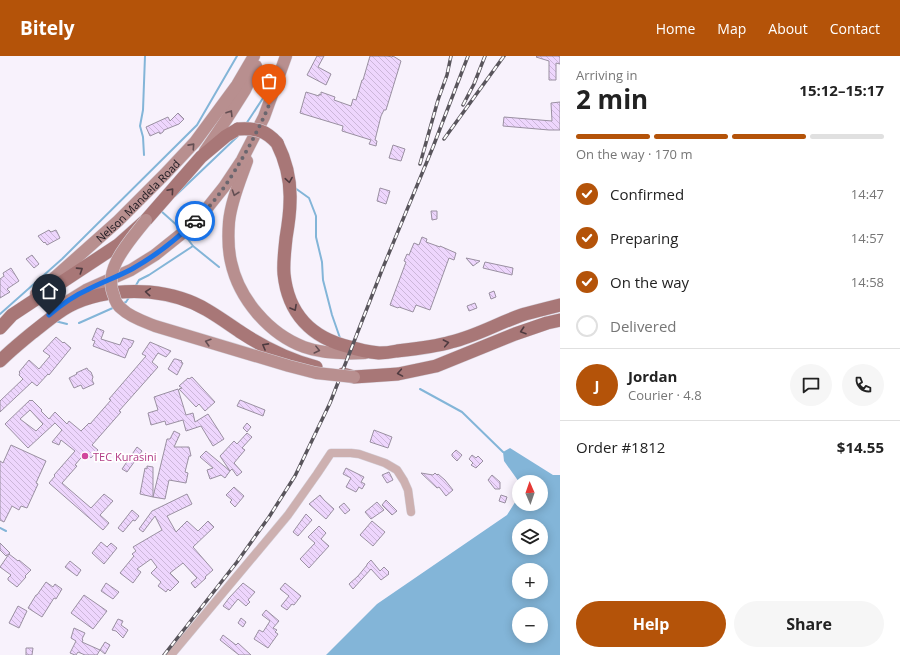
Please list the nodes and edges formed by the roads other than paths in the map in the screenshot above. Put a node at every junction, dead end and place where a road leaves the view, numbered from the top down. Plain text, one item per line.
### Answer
1 (254, 56) edge
2 (261, 56) edge
3 (286, 56) edge
4 (264, 117) junction
5 (200, 157) junction
6 (146, 220) junction
7 (560, 305) edge
8 (12, 315) junction
9 (560, 320) edge
10 (0, 328) edge
11 (10, 352) junction
12 (379, 353) junction
13 (0, 361) edge
14 (354, 376) junction
15 (411, 512) dead end
16 (171, 655) edge

8 -> 1 main road, Nelson Mandela Road
5 -> 2 main road
3 - 4 main road
4 - 11 main road
4 -> 12 main road
6 -> 5 main road
5 -> 12 main road, bridge
8 -> 6 main road
14 -> 6 main road, bridge
12 -> 7 main road
8 - 10 main road, Nelson Mandela Road
9 -> 14 main road
11 - 13 main road
14 -> 11 main road
15 - 16 street

